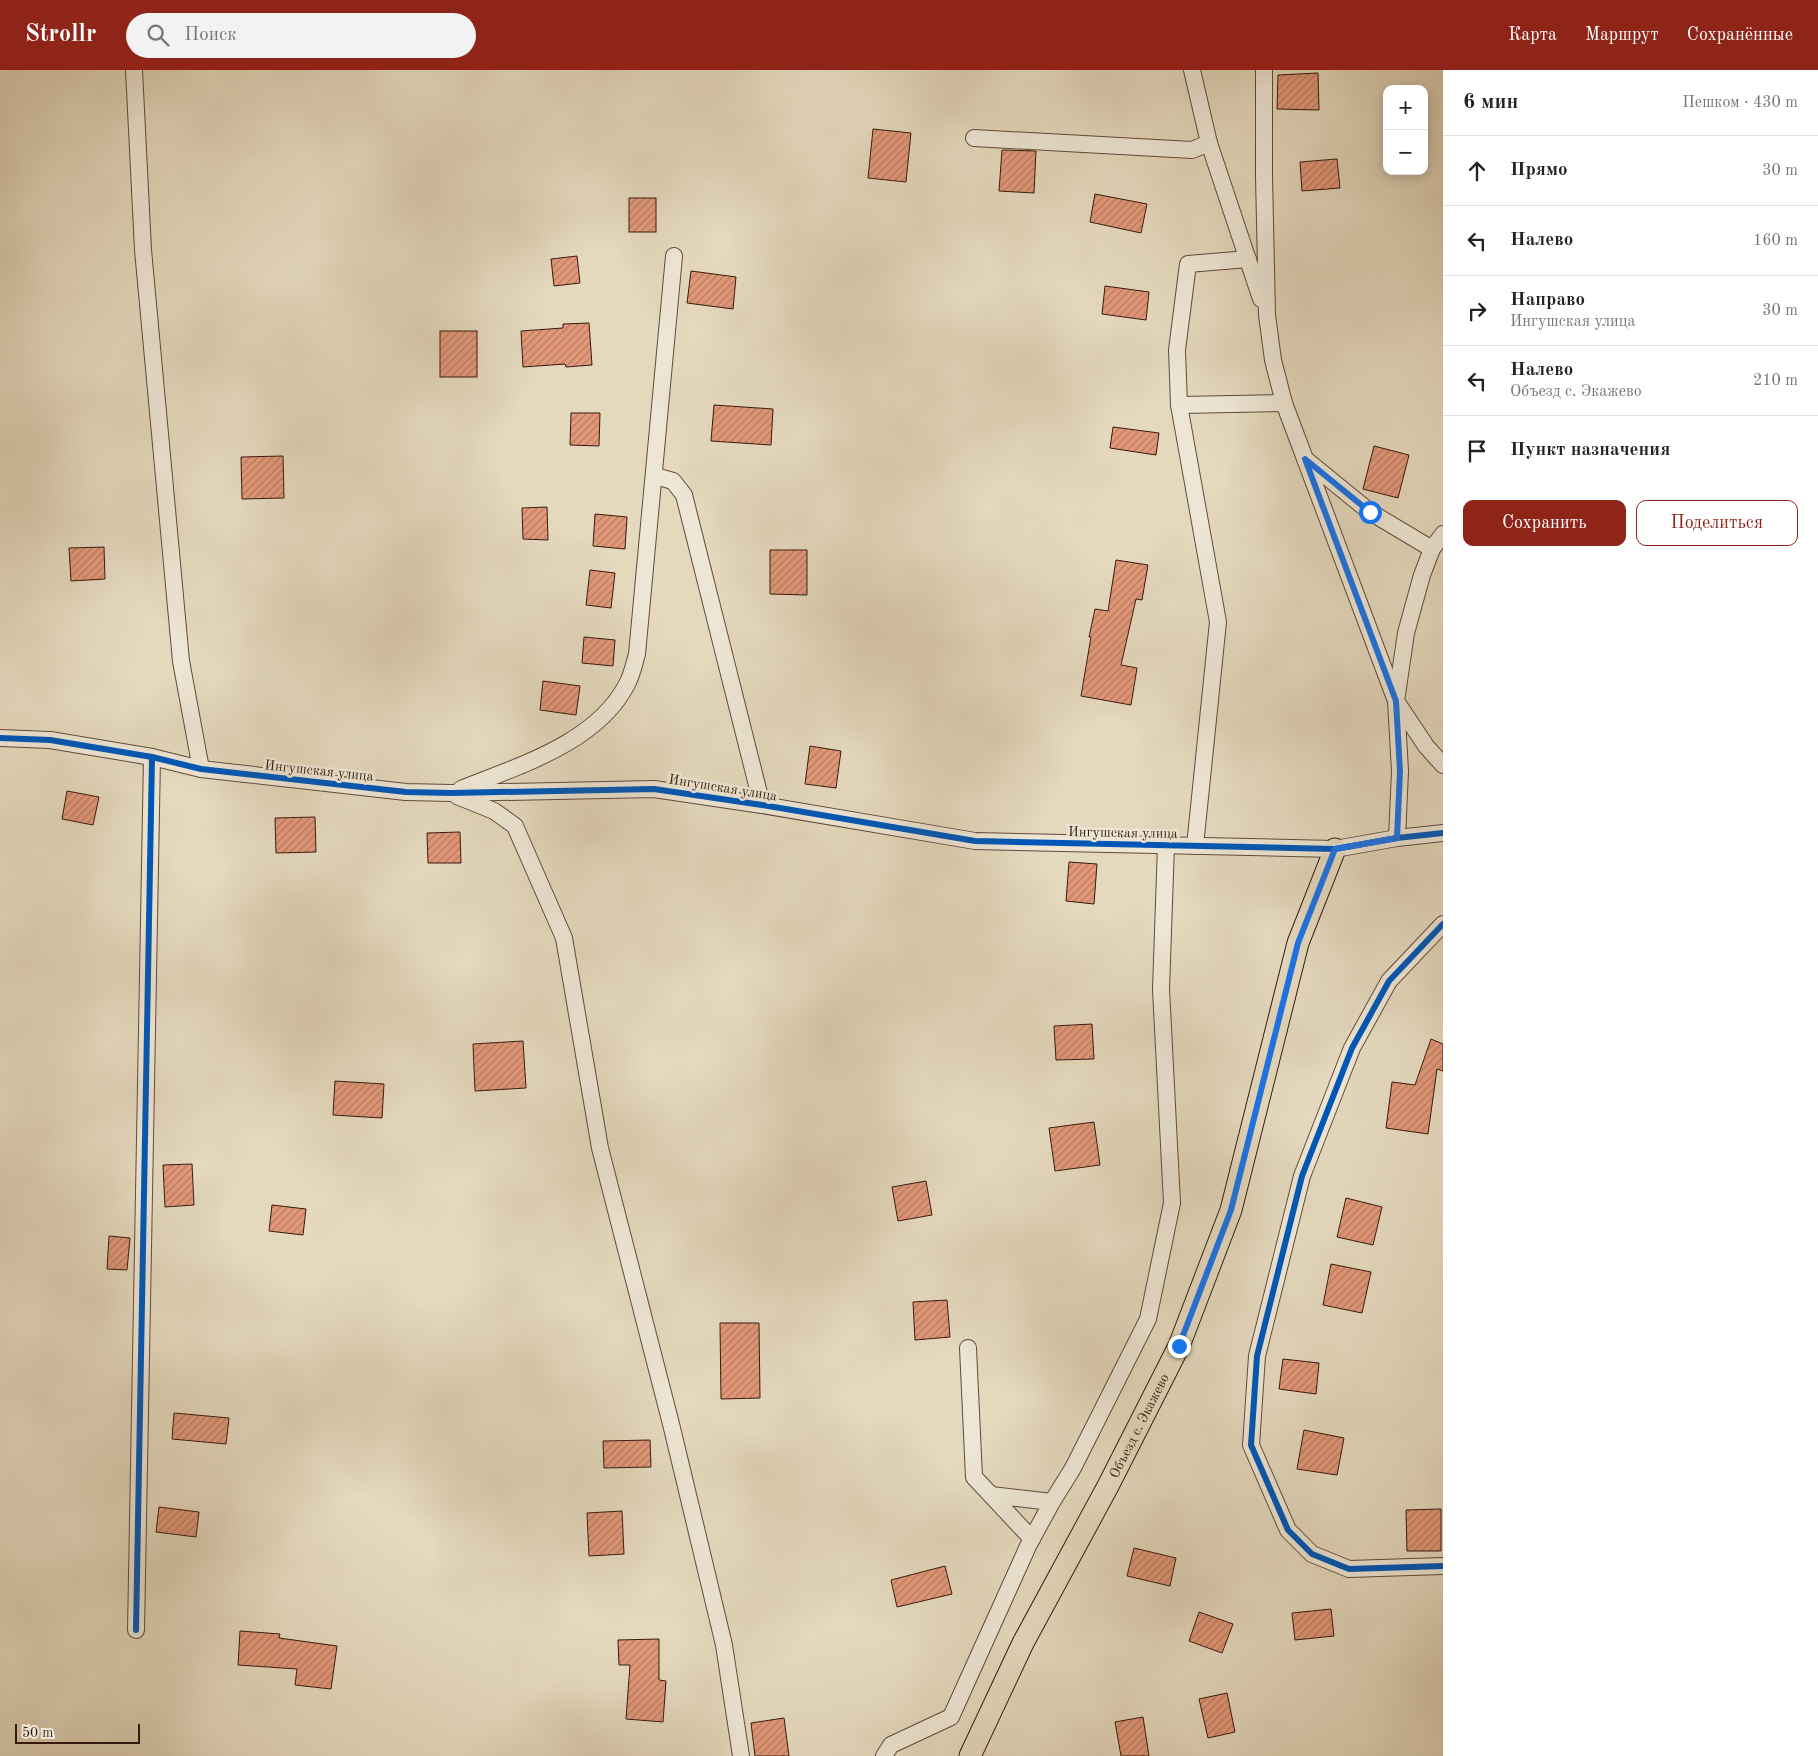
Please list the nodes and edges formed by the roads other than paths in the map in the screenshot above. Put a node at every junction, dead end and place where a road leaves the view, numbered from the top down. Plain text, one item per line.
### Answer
1 (134, 70) edge
2 (1192, 70) edge
3 (1264, 70) edge
4 (974, 138) dead end
5 (1209, 143) junction
6 (674, 256) dead end
7 (1248, 259) junction
8 (1267, 315) junction
9 (1284, 403) junction
10 (1179, 405) junction
11 (1305, 459) junction
12 (655, 476) junction
13 (1443, 534) edge
14 (1432, 549) junction
15 (1396, 701) junction
16 (0, 738) edge
17 (152, 757) junction
18 (1443, 765) edge
19 (201, 769) junction
20 (450, 793) junction
21 (762, 805) junction
22 (1443, 834) edge
23 (1397, 838) junction
24 (1166, 845) junction
25 (1195, 846) junction
26 (1335, 849) junction
27 (1443, 924) edge
28 (968, 1348) dead end
29 (991, 1495) junction
30 (1052, 1502) junction
31 (1032, 1539) junction
32 (1443, 1566) edge
33 (136, 1630) dead end
34 (741, 1756) edge
35 (884, 1756) edge
36 (969, 1756) edge

1 - 19 street
2 - 5 street
3 - 8 street
4 - 5 street
5 - 7 street
6 - 12 street
7 - 8 street
7 - 10 street
8 - 9 street
9 - 10 street
9 - 11 street
10 - 25 street
11 - 14 street
11 - 15 street
12 - 20 street
12 - 21 street
13 - 14 street
14 - 15 street
15 - 18 street
15 - 23 street
16 - 17 street, Ингушская улица
17 - 19 street, Ингушская улица
17 - 33 street
19 - 20 street, Ингушская улица
20 - 21 street, Ингушская улица
20 - 34 street
21 - 24 street, Ингушская улица
22 - 23 street, Ингушская улица
23 - 26 street, Ингушская улица
24 - 25 street, Ингушская улица
24 - 30 street
25 - 26 street, Ингушская улица
26 - 36 main road, Объезд с. Экажево
27 - 32 street
28 - 29 street
29 - 30 street
29 - 31 street
30 - 31 street
31 - 35 street

